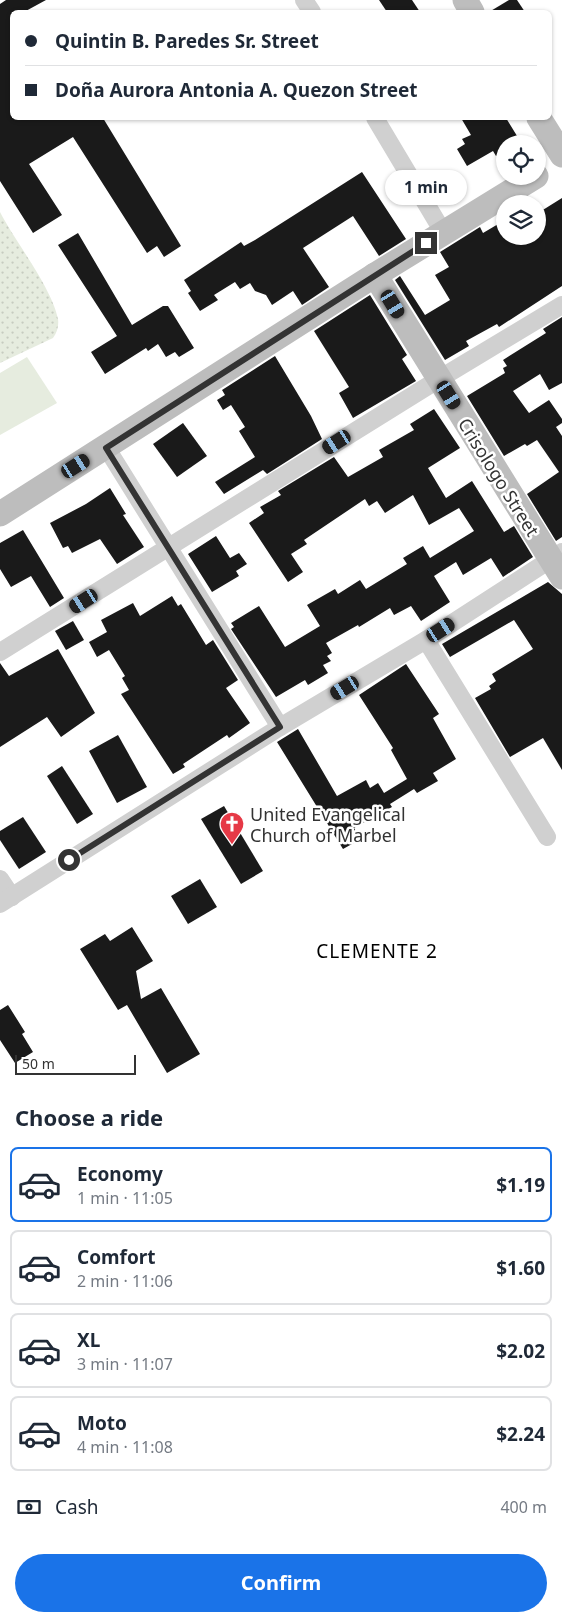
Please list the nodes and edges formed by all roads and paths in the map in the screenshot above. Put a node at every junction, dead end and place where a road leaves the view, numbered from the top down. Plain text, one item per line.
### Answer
1 (376, 120) edge
2 (540, 120) edge
3 (562, 155) edge
4 (562, 161) edge
5 (546, 171) edge
6 (522, 185) edge
7 (443, 232) junction
8 (375, 275) junction
9 (562, 305) edge
10 (438, 379) junction
11 (106, 448) junction
12 (0, 514) edge
13 (169, 549) junction
14 (558, 563) edge
15 (426, 640) junction
16 (0, 652) edge
17 (280, 727) junction
18 (547, 836) dead end
19 (0, 878) edge
20 (6, 901) edge

1 - 7 street
2 - 3 street
4 - 5 street
6 - 7 street
7 - 8 street
8 - 10 street, Crisologo Street
8 - 11 street
9 - 10 street
10 - 13 street
10 - 14 street, Crisologo Street
11 - 12 street
11 - 13 street
13 - 16 street
13 - 17 street
14 - 15 street
15 - 17 street
15 - 18 street
17 - 20 street
19 - 20 street

